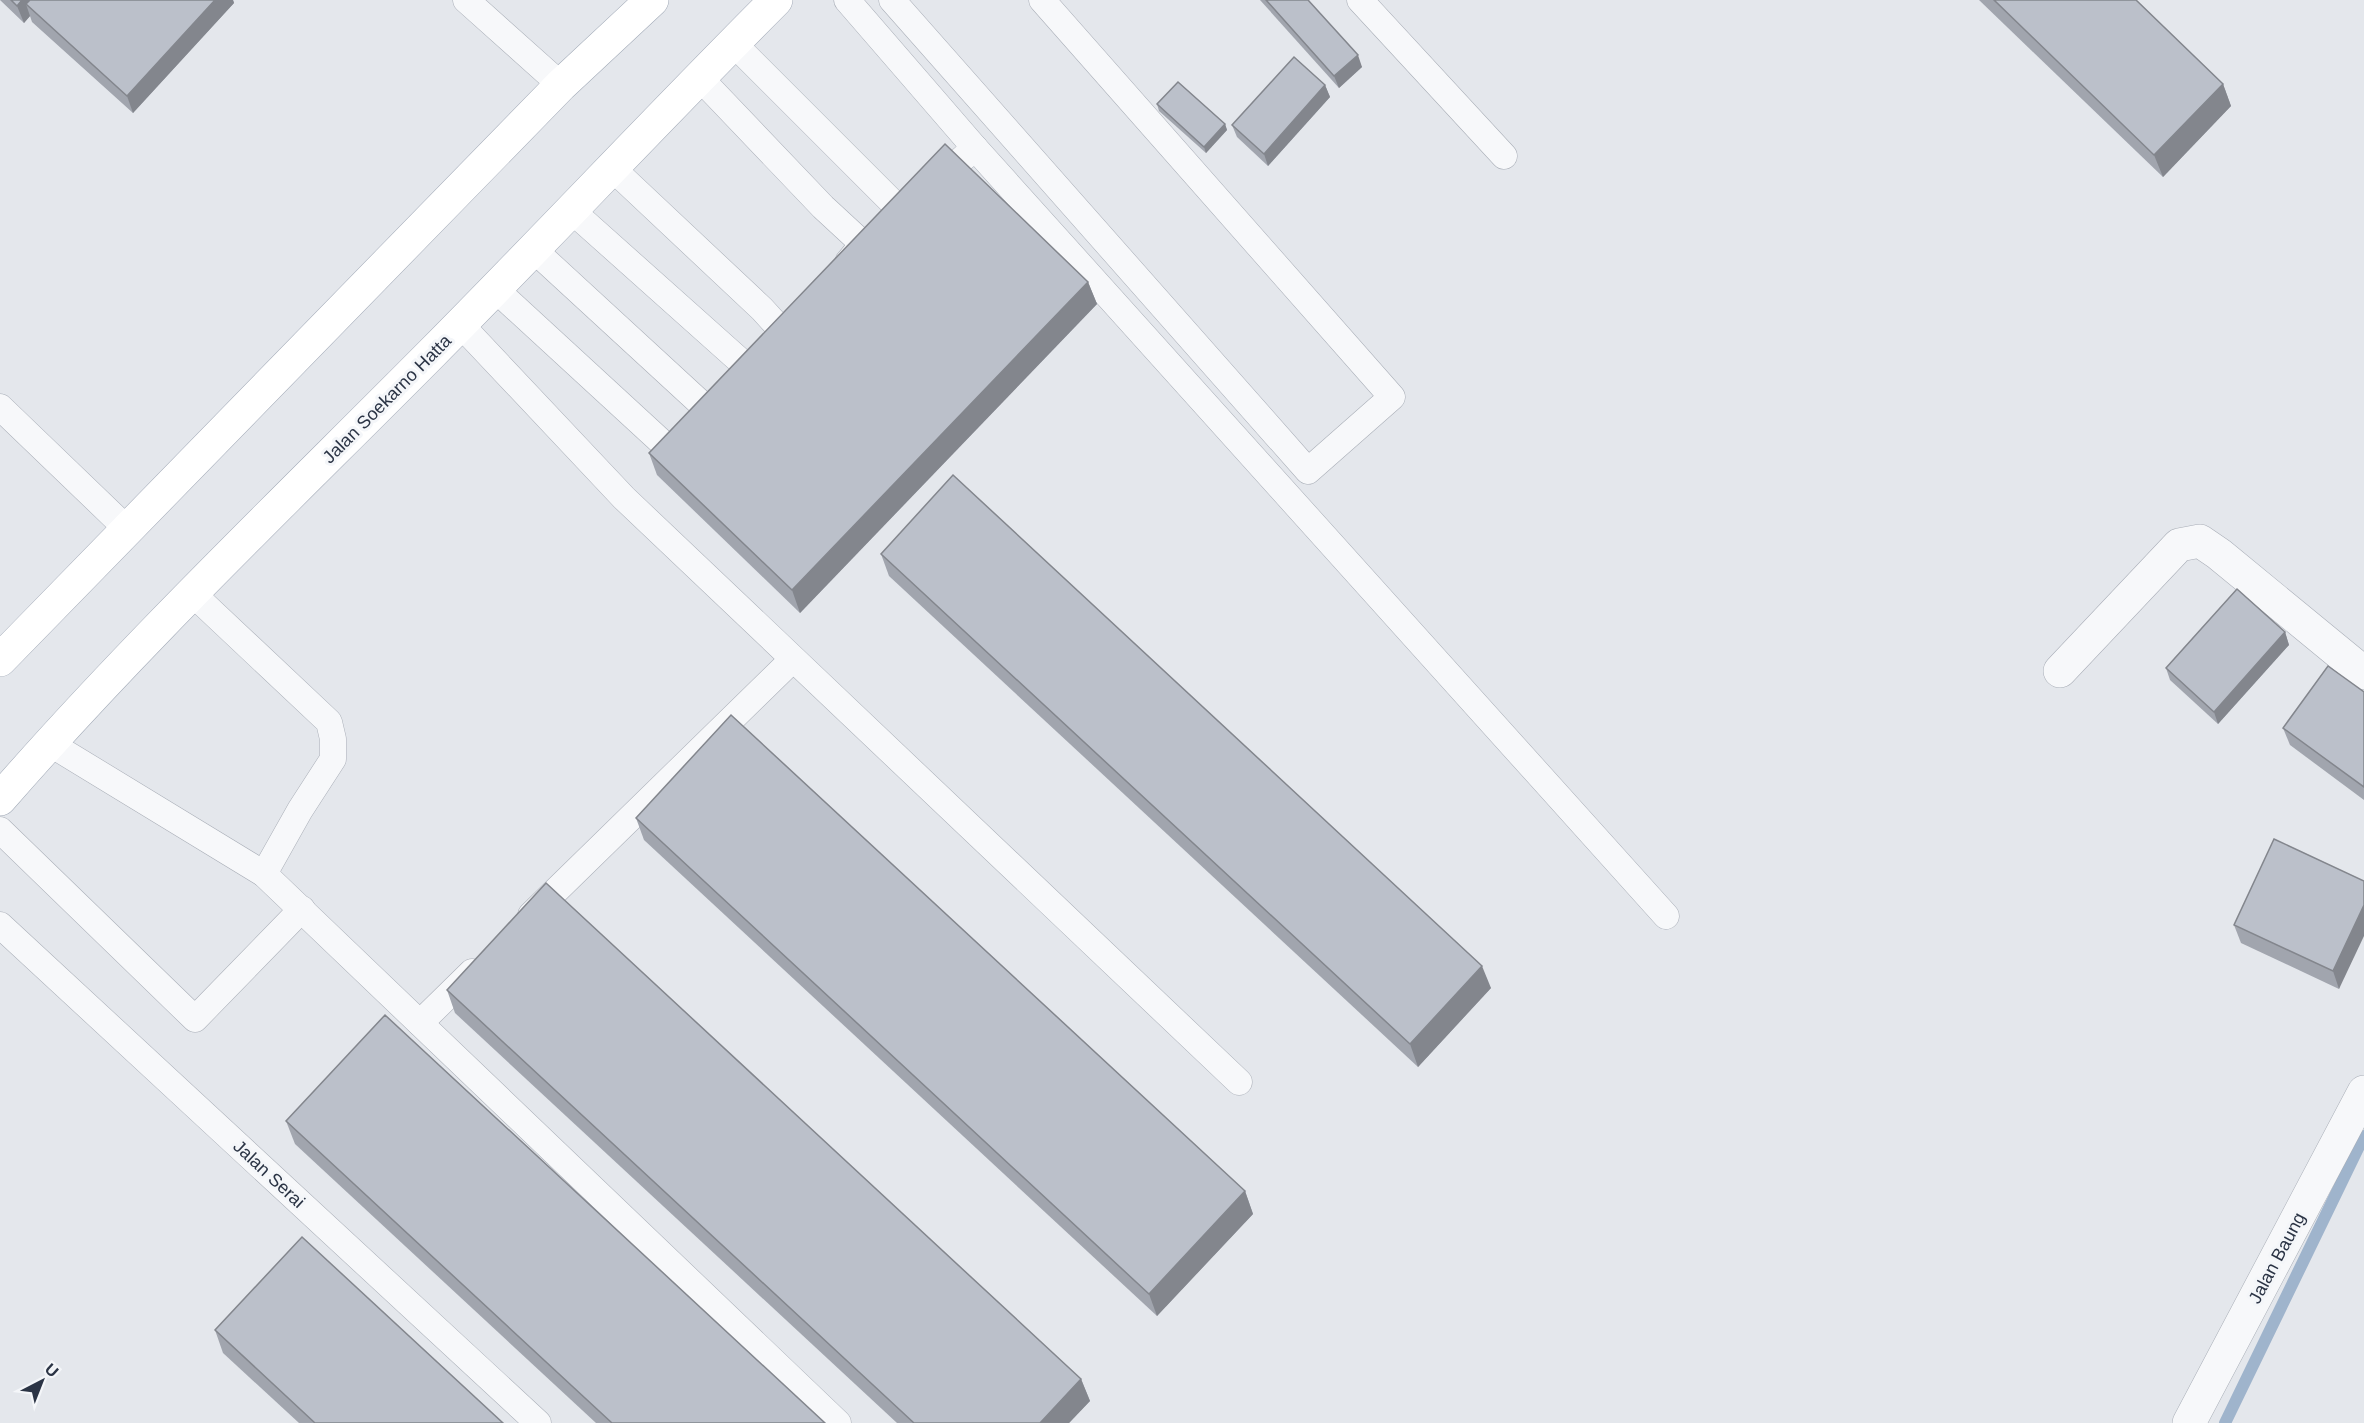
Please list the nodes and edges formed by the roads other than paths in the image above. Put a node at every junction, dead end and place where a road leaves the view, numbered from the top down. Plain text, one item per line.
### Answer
1 (466, 0) edge
2 (776, 0) edge
3 (847, 0) edge
4 (892, 0) edge
5 (1042, 0) edge
6 (1360, 0) edge
7 (640, 4) edge
8 (733, 43) junction
9 (699, 77) junction
10 (561, 85) junction
11 (975, 148) junction
12 (1504, 156) dead end
13 (612, 168) junction
14 (572, 210) junction
15 (533, 249) junction
16 (835, 278) edge
17 (495, 290) junction
18 (813, 302) edge
19 (460, 325) junction
20 (748, 368) edge
21 (0, 407) edge
22 (708, 410) edge
23 (681, 460) edge
24 (127, 529) junction
25 (193, 594) junction
26 (0, 660) edge
27 (792, 660) junction
28 (2060, 671) dead end
29 (2364, 673) edge
30 (49, 743) junction
31 (0, 799) edge
32 (0, 830) edge
33 (264, 874) junction
34 (302, 909) junction
35 (1666, 916) dead end
36 (0, 925) edge
37 (513, 932) edge
38 (488, 957) edge
39 (420, 1023) junction
40 (1239, 1082) dead end
41 (2364, 1092) edge
42 (538, 1423) edge
43 (838, 1423) edge
44 (2189, 1423) edge

1 - 10 lane
2 - 8 main road, Jalan Soekarno Hatta
3 - 11 lane
4 - 5 lane
6 - 12 lane
7 - 10 main road
8 - 9 main road, Jalan Soekarno Hatta
8 - 11 lane
9 - 13 main road, Jalan Soekarno Hatta
9 - 16 lane
10 - 24 main road
11 - 35 lane
13 - 14 main road, Jalan Soekarno Hatta
13 - 18 lane
14 - 15 main road, Jalan Soekarno Hatta
14 - 20 lane
15 - 17 main road, Jalan Soekarno Hatta
15 - 22 lane
17 - 19 main road, Jalan Soekarno Hatta
17 - 23 lane
19 - 25 main road, Jalan Soekarno Hatta
19 - 27 lane
21 - 24 lane
24 - 26 main road
25 - 30 main road, Jalan Soekarno Hatta
25 - 33 lane
27 - 37 lane
27 - 40 lane
28 - 29 street
30 - 31 main road, Jalan Soekarno Hatta
30 - 33 lane
32 - 34 lane
33 - 34 lane
34 - 39 lane
36 - 42 lane, Jalan Serai
38 - 39 lane
39 - 43 lane
41 - 44 street, Jalan Baung

